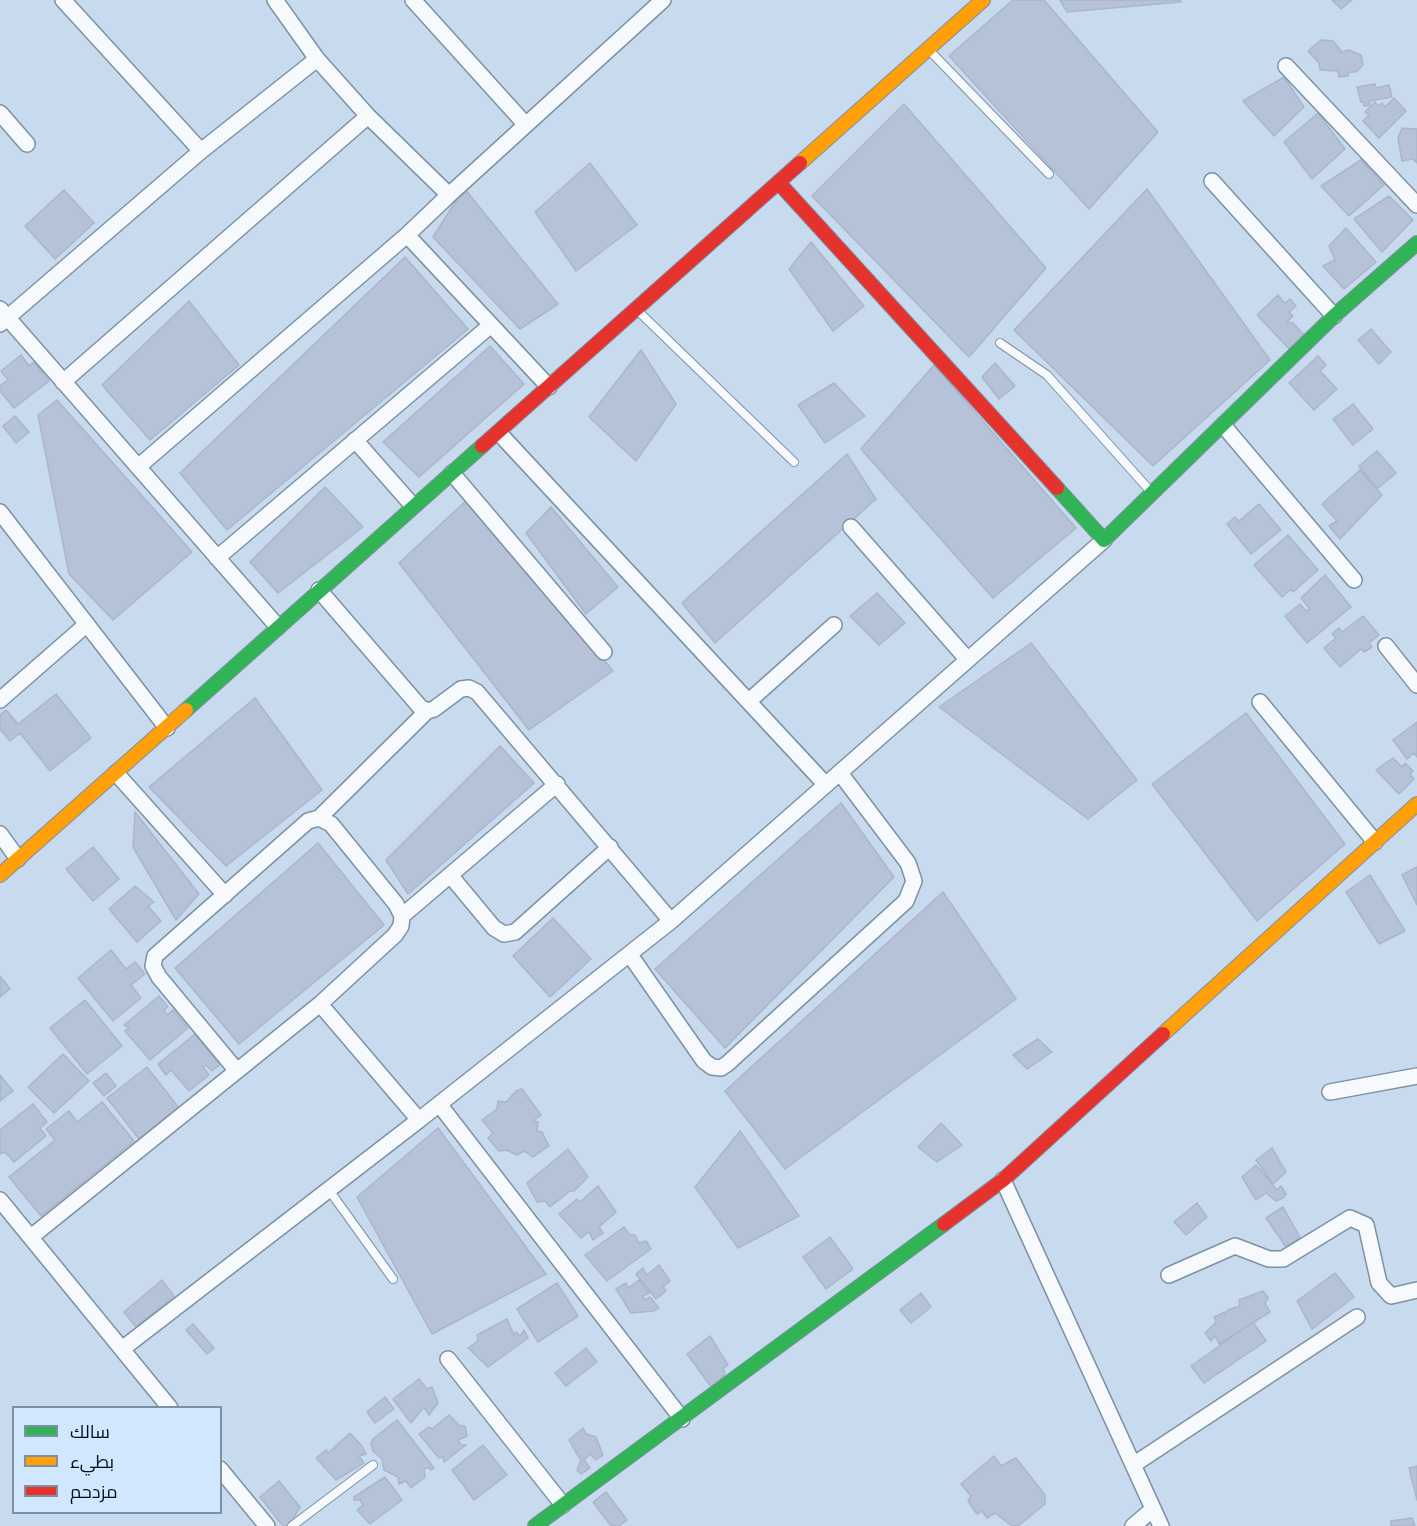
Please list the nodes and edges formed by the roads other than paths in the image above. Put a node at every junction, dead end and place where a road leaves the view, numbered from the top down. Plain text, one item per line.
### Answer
1 (63, 0) edge
2 (274, 0) edge
3 (663, 0) edge
4 (983, 0) edge
5 (420, 2) edge
6 (928, 49) junction
7 (317, 59) junction
8 (1286, 66) dead end
9 (0, 113) edge
10 (368, 116) junction
11 (526, 125) junction
12 (27, 144) dead end
13 (201, 151) junction
14 (1049, 174) dead end
15 (1212, 181) dead end
16 (779, 183) junction
17 (449, 195) junction
18 (1417, 205) edge
19 (407, 236) junction
20 (1417, 243) edge
21 (636, 309) junction
22 (1334, 316) junction
23 (3, 317) edge
24 (491, 325) junction
25 (1000, 343) dead end
26 (63, 382) junction
27 (549, 387) junction
28 (1223, 425) junction
29 (499, 433) junction
30 (355, 440) junction
31 (794, 462) dead end
32 (138, 467) junction
33 (452, 473) junction
34 (1153, 493) junction
35 (413, 506) junction
36 (0, 512) edge
37 (851, 527) dead end
38 (1104, 540) junction
39 (217, 558) junction
40 (1354, 580) dead end
41 (319, 590) junction
42 (87, 624) junction
43 (834, 625) dead end
44 (278, 627) junction
45 (1386, 646) dead end
46 (604, 652) dead end
47 (967, 659) junction
48 (1417, 685) edge
49 (0, 700) edge
50 (749, 701) junction
51 (1260, 702) dead end
52 (427, 711) junction
53 (166, 728) junction
54 (116, 773) junction
55 (840, 773) junction
56 (557, 784) junction
57 (826, 785) junction
58 (1417, 804) edge
59 (319, 818) junction
60 (0, 834) edge
61 (1375, 842) junction
62 (610, 847) junction
63 (18, 859) junction
64 (0, 875) edge
65 (450, 875) junction
66 (225, 896) junction
67 (402, 916) junction
68 (671, 921) junction
69 (630, 955) junction
70 (320, 1004) junction
71 (237, 1071) junction
72 (1417, 1076) edge
73 (1330, 1092) dead end
74 (439, 1104) junction
75 (419, 1120) junction
76 (1003, 1180) junction
77 (329, 1190) junction
78 (0, 1200) edge
79 (30, 1237) junction
80 (1169, 1275) dead end
81 (393, 1279) dead end
82 (1417, 1290) edge
83 (1357, 1317) dead end
84 (122, 1349) junction
85 (448, 1359) dead end
86 (169, 1406) edge
87 (682, 1419) junction
88 (373, 1465) dead end
89 (1133, 1465) junction
90 (222, 1471) edge
91 (563, 1505) junction
92 (1154, 1509) junction
93 (267, 1526) edge
94 (292, 1526) edge
95 (535, 1526) edge
96 (1132, 1526) edge
97 (1161, 1526) edge

1 - 13 street
2 - 7 street
3 - 11 street
4 - 6 street
5 - 11 street
6 - 14 lane
6 - 16 street
7 - 10 street
7 - 13 street
8 - 18 street
9 - 12 street
10 - 17 street
10 - 26 street
11 - 17 street
13 - 23 street
15 - 22 street
16 - 21 street
16 - 38 street
17 - 19 street
19 - 24 street
19 - 32 street
20 - 22 street
21 - 27 street
21 - 31 lane
22 - 28 street
23 - 26 street
24 - 27 street
24 - 30 street
25 - 34 lane
26 - 32 street
27 - 29 street
28 - 34 street
28 - 40 street
29 - 33 street
29 - 50 street
30 - 35 street
30 - 39 street
32 - 39 street
33 - 35 street
33 - 46 street
34 - 38 street
35 - 41 street
36 - 42 street
37 - 47 street
38 - 47 street
39 - 44 street
41 - 44 street
41 - 52 street
42 - 49 street
42 - 53 street
43 - 50 street
44 - 53 street
45 - 48 street
47 - 55 street
50 - 57 street
51 - 61 street
52 - 56 street
52 - 59 street
53 - 54 street
54 - 63 street
54 - 66 street
55 - 57 street
55 - 69 street
56 - 62 street
56 - 65 street
57 - 68 street
58 - 61 street
59 - 66 street
59 - 67 street
60 - 63 street
61 - 76 street
62 - 65 street
62 - 68 street
63 - 64 street
65 - 67 street
66 - 71 street
67 - 70 street
68 - 69 street
69 - 74 street
70 - 71 street
70 - 75 street
71 - 79 street
72 - 73 street
74 - 75 street
74 - 87 street
75 - 77 street
76 - 87 street
76 - 89 street
77 - 81 lane
77 - 84 street
78 - 79 street
79 - 84 street
80 - 82 street
83 - 89 street
84 - 86 street
85 - 91 street
87 - 91 street
88 - 94 lane
89 - 92 street
90 - 93 street
91 - 95 street
92 - 96 street
92 - 97 street

